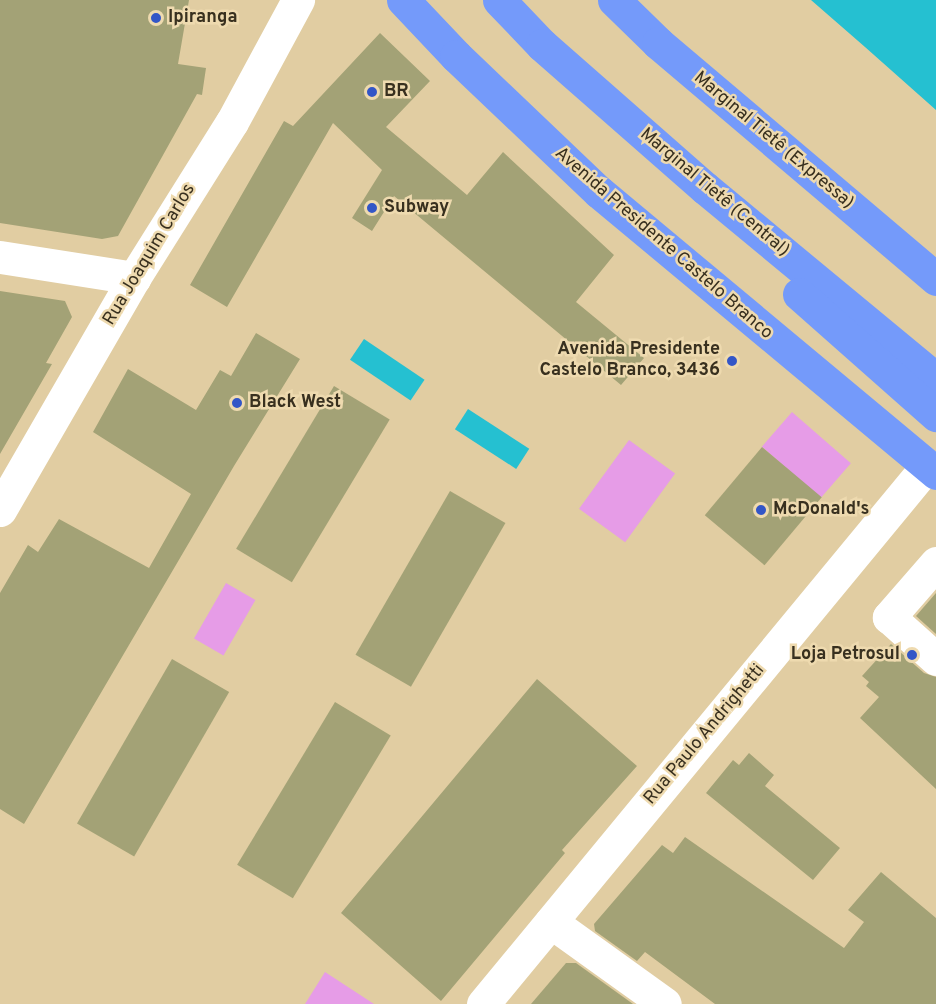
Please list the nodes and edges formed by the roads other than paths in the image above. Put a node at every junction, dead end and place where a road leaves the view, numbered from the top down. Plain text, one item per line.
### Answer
1 (298, 0) edge
2 (403, 0) edge
3 (500, 0) edge
4 (614, 0) edge
5 (705, 188) junction
6 (0, 257) edge
7 (134, 278) junction
8 (936, 279) edge
9 (936, 379) edge
10 (936, 415) edge
11 (931, 470) edge
12 (0, 510) edge
13 (934, 570) edge
14 (936, 659) edge
15 (551, 922) junction
16 (483, 1004) edge
17 (665, 1004) edge

1 - 7 street, Rua Joaquim Carlos
2 - 11 highway, Avenida Presidente Castelo Branco
3 - 5 highway, Marginal Tietê (Central)
4 - 8 highway, Marginal Tietê (Expressa)
5 - 9 highway, Marginal Tietê (Central)
5 - 10 highway
6 - 7 street
7 - 12 street, Rua Joaquim Carlos
11 - 15 street, Rua Paulo Andrighetti
13 - 14 street
15 - 16 street, Rua Paulo Andrighetti
15 - 17 street

